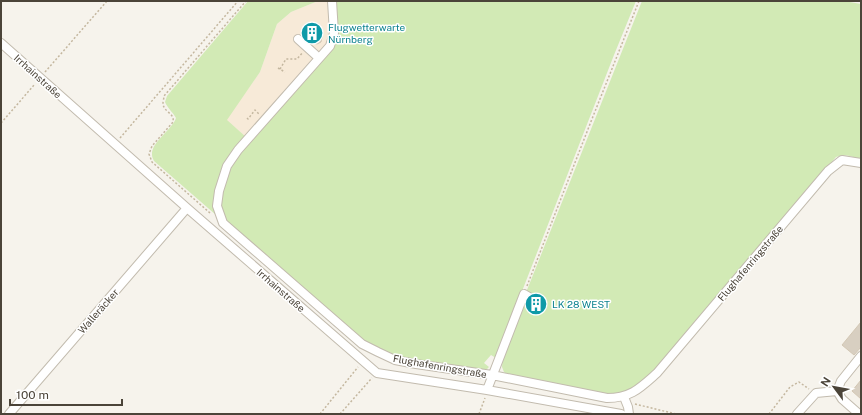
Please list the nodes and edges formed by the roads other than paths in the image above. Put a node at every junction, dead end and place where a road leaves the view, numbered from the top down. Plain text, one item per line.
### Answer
1 (332, 1) edge
2 (298, 38) dead end
3 (1, 43) edge
4 (319, 58) junction
5 (861, 163) edge
6 (187, 208) junction
7 (539, 300) dead end
8 (861, 356) edge
9 (492, 375) junction
10 (487, 390) junction
11 (837, 391) junction
12 (625, 399) junction
13 (8, 414) edge
14 (621, 414) edge
15 (628, 414) edge
16 (797, 414) edge
17 (859, 414) edge

1 - 4 street, Flughafenringstraße
2 - 4 street
3 - 6 street, Irrhainstraße
4 - 9 street, Flughafenringstraße
5 - 12 street, Flughafenringstraße
6 - 10 street, Irrhainstraße
6 - 13 street, Walleräcker
7 - 9 street
8 - 11 street
9 - 10 street
9 - 12 street, Flughafenringstraße
10 - 14 street
11 - 16 street
11 - 17 street
12 - 15 street

